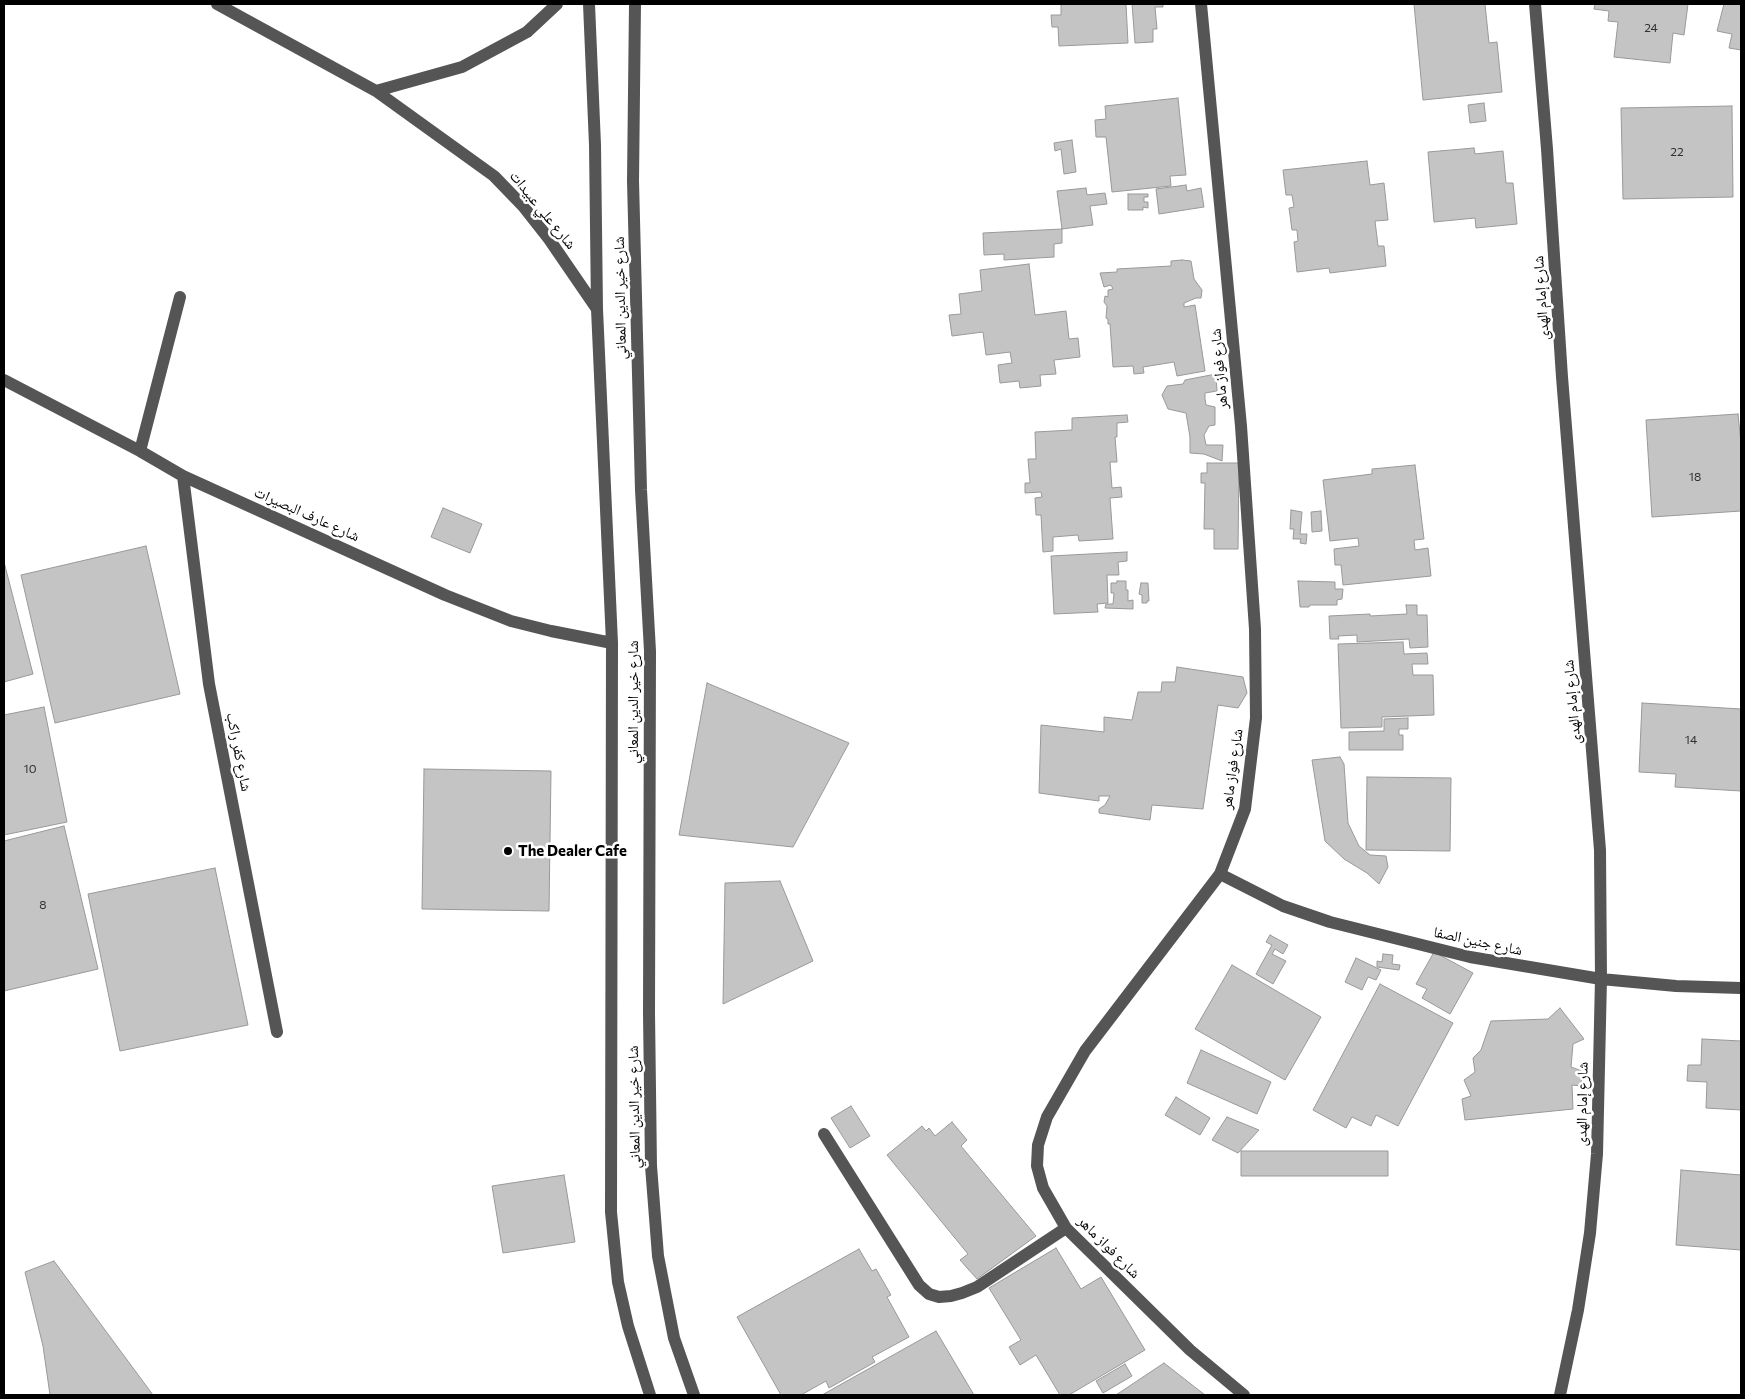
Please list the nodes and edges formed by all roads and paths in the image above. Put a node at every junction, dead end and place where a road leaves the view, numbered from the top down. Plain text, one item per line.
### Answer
1 (217, 4) edge
2 (557, 4) edge
3 (589, 4) edge
4 (635, 4) edge
5 (1201, 4) edge
6 (1536, 4) edge
7 (376, 91) junction
8 (180, 297) dead end
9 (597, 310) junction
10 (4, 380) edge
11 (140, 451) junction
12 (183, 476) junction
13 (612, 643) junction
14 (1220, 874) junction
15 (1601, 979) junction
16 (1741, 988) edge
17 (277, 1032) dead end
18 (824, 1134) dead end
19 (1066, 1228) junction
20 (650, 1395) edge
21 (694, 1395) edge
22 (1244, 1395) edge
23 (1560, 1395) edge

1 - 7 street, شارع علي عبيدات
2 - 7 street
3 - 9 street, شارع خير الدين المعاني
4 - 21 street, شارع خير الدين المعاني
5 - 14 street, شارع فواز ماهر
6 - 15 street, شارع إمام الهدى
7 - 9 street, شارع علي عبيدات
8 - 11 street
9 - 13 street, شارع خير الدين المعاني
10 - 11 street, شارع عارف البصيرات
11 - 12 street, شارع عارف البصيرات
12 - 13 street, شارع عارف البصيرات
12 - 17 street, شارع كفر راكب
13 - 20 street, شارع خير الدين المعاني
14 - 15 street, شارع جنين الصفا
14 - 19 street, شارع فواز ماهر
15 - 16 street, شارع جنين الصفا
15 - 23 street, شارع إمام الهدى
18 - 19 street
19 - 22 street, شارع فواز ماهر

